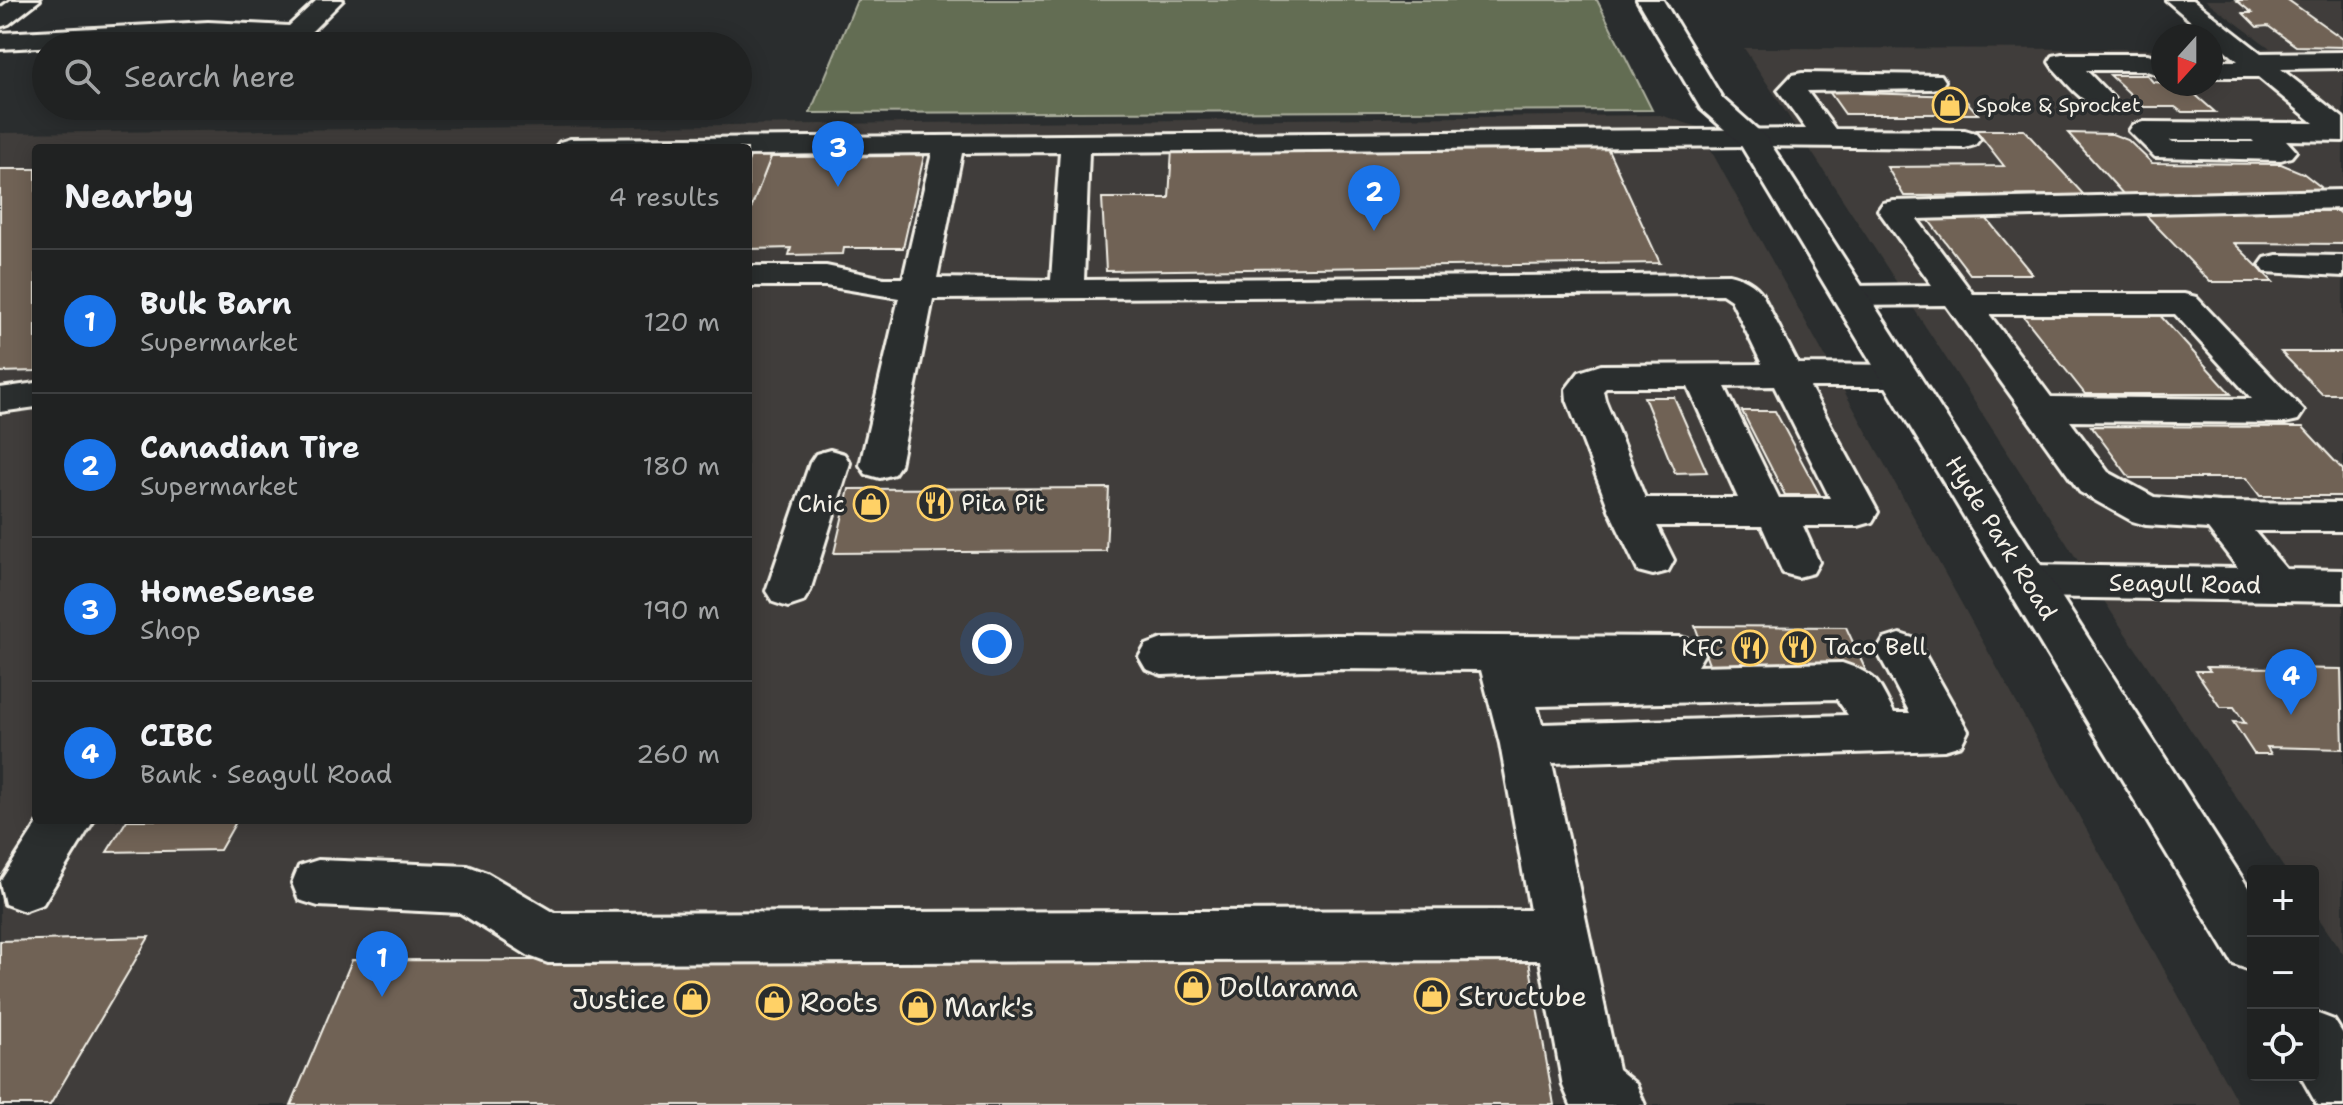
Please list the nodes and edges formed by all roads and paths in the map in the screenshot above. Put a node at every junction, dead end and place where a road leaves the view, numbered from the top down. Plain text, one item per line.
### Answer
1 (28, 0) edge
2 (331, 0) edge
3 (1650, 0) edge
4 (1676, 0) edge
5 (2178, 0) edge
6 (231, 10) dead end
7 (0, 19) edge
8 (208, 30) junction
9 (170, 32) edge
10 (252, 32) edge
11 (297, 32) edge
12 (32, 39) edge
13 (0, 41) edge
14 (2343, 60) edge
15 (2151, 63) edge
16 (2259, 65) junction
17 (2223, 68) edge
18 (1931, 81) dead end
19 (2100, 99) dead end
20 (2302, 99) junction
21 (2343, 99) edge
22 (2343, 132) edge
23 (2261, 133) dead end
24 (1749, 134) junction
25 (1826, 137) junction
26 (1965, 139) dead end
27 (1075, 142) junction
28 (949, 143) junction
29 (752, 146) edge
30 (2343, 199) edge
31 (2277, 265) dead end
32 (2343, 266) edge
33 (752, 276) edge
34 (917, 289) junction
35 (1067, 290) junction
36 (1851, 296) junction
37 (1960, 300) junction
38 (1701, 375) junction
39 (1786, 375) junction
40 (1900, 376) junction
41 (32, 396) edge
42 (0, 400) edge
43 (2040, 409) junction
44 (830, 463) dead end
45 (880, 465) dead end
46 (1630, 512) junction
47 (1770, 512) junction
48 (2220, 516) junction
49 (2343, 517) edge
50 (1653, 560) dead end
51 (1798, 562) dead end
52 (2028, 581) junction
53 (2274, 585) junction
54 (2343, 586) edge
55 (788, 591) dead end
56 (1900, 651) dead end
57 (1681, 654) dead end
58 (1162, 657) dead end
59 (1505, 671) junction
60 (1881, 733) junction
61 (1524, 744) junction
62 (66, 824) edge
63 (318, 883) dead end
64 (24, 887) dead end
65 (1562, 935) junction
66 (2248, 937) edge
67 (2319, 1051) edge
68 (2343, 1090) edge
69 (1615, 1105) edge

1 - 7 street
2 - 11 street
3 - 24 main road, Hyde Park Road
4 - 24 main road, Hyde Park Road
5 - 16 street
6 - 8 street
8 - 9 street
8 - 10 street
12 - 13 street
14 - 16 street
15 - 19 street
16 - 17 street
16 - 20 street
18 - 25 street
20 - 21 street
20 - 22 street
22 - 23 street
24 - 25 street
24 - 27 street
24 - 36 main road, Hyde Park Road
25 - 26 street
27 - 28 street
27 - 35 street
28 - 29 street
28 - 34 street
30 - 37 street
31 - 32 street
33 - 34 street
34 - 35 street
34 - 45 street
35 - 39 street
36 - 37 street
36 - 40 main road, Hyde Park Road
37 - 43 street
37 - 43 street
38 - 39 street
38 - 46 street
38 - 47 street
39 - 40 street
39 - 47 street
40 - 52 main road, Hyde Park Road
41 - 42 street
43 - 48 street
44 - 55 street
46 - 47 street
46 - 50 street
47 - 51 street
48 - 49 street
48 - 53 street
52 - 53 street, Seagull Road
52 - 66 main road, Hyde Park Road
53 - 54 street, Seagull Road
56 - 60 street
57 - 59 street
58 - 59 street
59 - 60 street
59 - 61 street
60 - 61 street
61 - 65 street
62 - 64 street
63 - 65 street
65 - 69 street
67 - 68 main road

